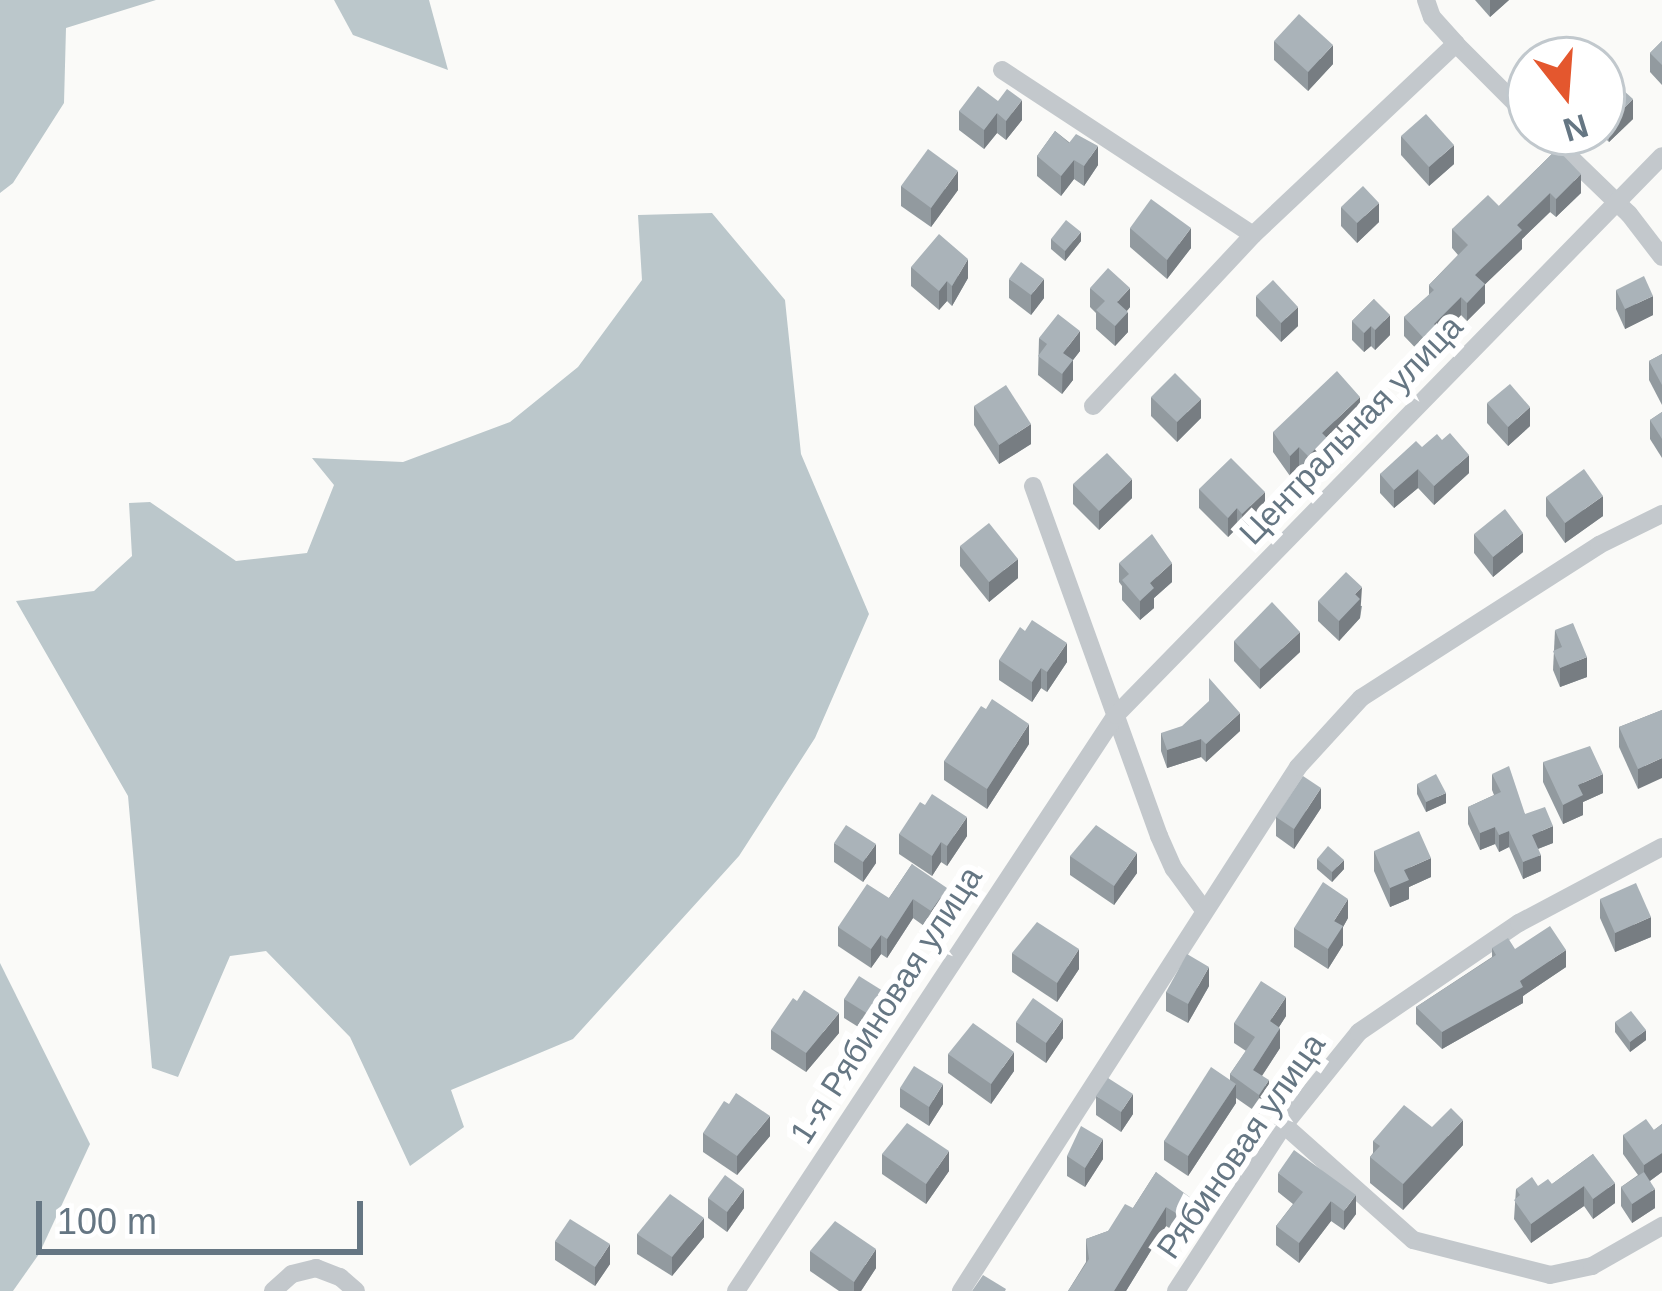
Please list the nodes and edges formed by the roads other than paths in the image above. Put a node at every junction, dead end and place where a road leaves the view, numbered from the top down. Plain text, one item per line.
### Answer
1 (1426, 0) edge
2 (1456, 44) junction
3 (1001, 70) dead end
4 (1506, 94) edge
5 (1568, 156) edge
6 (1662, 156) edge
7 (1614, 202) junction
8 (1252, 236) junction
9 (1662, 257) edge
10 (1093, 406) dead end
11 (1033, 486) dead end
12 (1662, 514) edge
13 (1115, 715) junction
14 (1087, 751) joint
15 (1662, 847) edge
16 (1204, 910) junction
17 (1284, 1125) junction
18 (1662, 1226) edge
19 (1548, 1283) edge
20 (273, 1291) edge
21 (356, 1291) edge
22 (736, 1291) edge
23 (961, 1291) edge
24 (1176, 1291) edge

1 - 2 street
2 - 4 street
2 - 8 street
3 - 8 street
5 - 7 street
6 - 7 street, Центральная улица
7 - 9 street
7 - 13 street, Центральная улица
8 - 10 street
11 - 13 street
12 - 16 street
13 - 14 street, Центральная улица
13 - 16 street
14 - 22 street, 1-я Рябиновая улица
15 - 17 street, Рябиновая улица
16 - 23 street
17 - 19 street
17 - 24 street, Рябиновая улица
18 - 19 street
20 - 21 street

